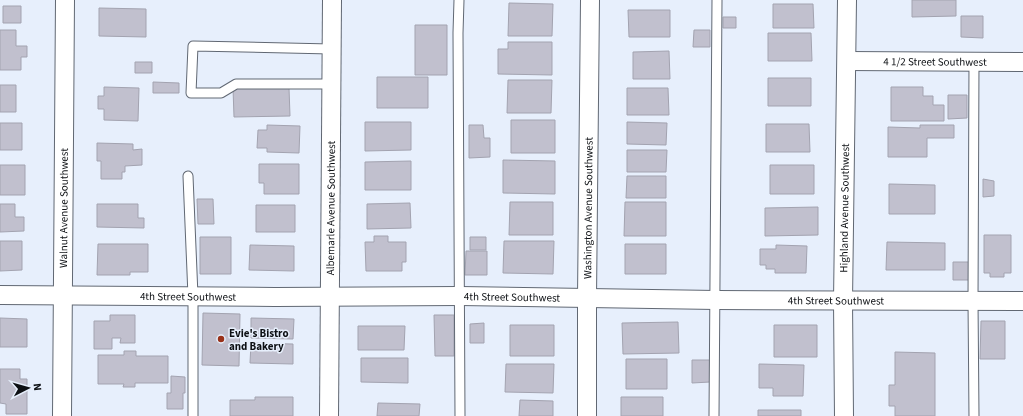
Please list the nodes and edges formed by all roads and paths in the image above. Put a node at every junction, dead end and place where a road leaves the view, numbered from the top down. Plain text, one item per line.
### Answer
1 (65, 0) edge
2 (332, 0) edge
3 (459, 0) edge
4 (590, 0) edge
5 (717, 0) edge
6 (847, 0) edge
7 (331, 49) junction
8 (847, 61) junction
9 (974, 62) junction
10 (1023, 62) edge
11 (331, 84) junction
12 (188, 176) dead end
13 (0, 294) edge
14 (62, 295) junction
15 (193, 296) junction
16 (460, 296) junction
17 (330, 297) junction
18 (587, 298) junction
19 (716, 300) junction
20 (843, 300) junction
21 (973, 301) junction
22 (1023, 301) edge
23 (62, 416) edge
24 (192, 416) edge
25 (329, 416) edge
26 (460, 416) edge
27 (587, 416) edge
28 (714, 416) edge
29 (844, 416) edge
30 (974, 416) edge

1 - 14 street, Walnut Avenue Southwest
2 - 7 street, Albemarle Avenue Southwest
3 - 16 lane
4 - 18 street, Washington Avenue Southwest
5 - 19 lane
6 - 8 street, Highland Avenue Southwest
7 - 11 street, Albemarle Avenue Southwest
7 - 11 lane
8 - 9 street, 4 1/2 Street Southwest
8 - 20 street, Highland Avenue Southwest
9 - 10 street, 4 1/2 Street Southwest
9 - 21 lane
11 - 17 street, Albemarle Avenue Southwest
12 - 15 lane
13 - 14 street, 4th Street Southwest
14 - 15 street, 4th Street Southwest
14 - 23 street, Walnut Avenue Southwest
15 - 17 street, 4th Street Southwest
15 - 24 lane
16 - 17 street, 4th Street Southwest
16 - 18 street, 4th Street Southwest
16 - 26 lane
17 - 25 street, Albemarle Avenue Southwest
18 - 19 street, 4th Street Southwest
18 - 27 street, Washington Avenue Southwest
19 - 20 street, 4th Street Southwest
19 - 28 lane
20 - 21 street, 4th Street Southwest
20 - 29 street, Highland Avenue Southwest
21 - 22 street, 4th Street Southwest
21 - 30 lane

